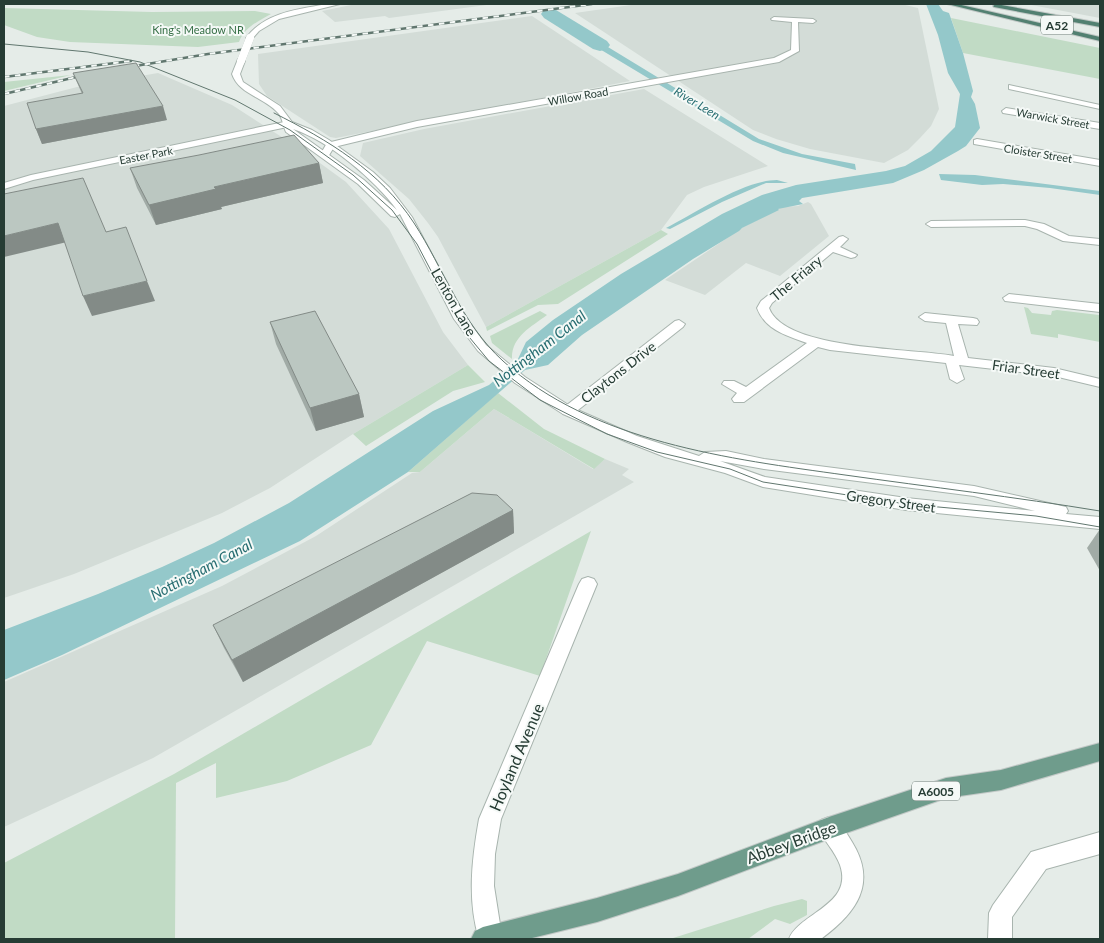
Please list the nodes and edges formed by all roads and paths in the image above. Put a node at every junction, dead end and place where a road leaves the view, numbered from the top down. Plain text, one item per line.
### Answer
1 (337, 4) edge
2 (951, 4) edge
3 (975, 4) edge
4 (983, 4) edge
5 (774, 19) dead end
6 (795, 20) junction
7 (813, 21) dead end
8 (1100, 25) edge
9 (1100, 29) edge
10 (1100, 34) edge
11 (1100, 39) edge
12 (1012, 87) dead end
13 (1100, 107) edge
14 (1006, 110) dead end
15 (289, 124) junction
16 (1100, 126) edge
17 (977, 142) dead end
18 (330, 145) junction
19 (325, 155) junction
20 (1100, 162) edge
21 (4, 186) edge
22 (931, 224) dead end
23 (977, 224) junction
24 (417, 237) junction
25 (982, 237) dead end
26 (843, 239) dead end
27 (1100, 242) edge
28 (832, 248) junction
29 (851, 255) dead end
30 (1009, 298) dead end
31 (1100, 308) edge
32 (925, 317) dead end
33 (951, 320) junction
34 (973, 322) dead end
35 (679, 324) dead end
36 (652, 331) dead end
37 (667, 333) junction
38 (816, 342) junction
39 (956, 359) junction
40 (957, 379) dead end
41 (520, 380) joint
42 (1100, 383) edge
43 (729, 384) dead end
44 (568, 411) junction
45 (1100, 521) edge
46 (588, 584) dead end
47 (1100, 752) edge
48 (829, 828) junction
49 (1100, 843) edge
50 (486, 938) edge
51 (801, 939) edge
52 (1000, 939) edge

1 - 15 street, Lenton Lane, bridge
2 - 10 highway, A52
2 - 11 highway
3 - 9 highway, A52
4 - 8 highway
5 - 6 street
6 - 7 street
6 - 18 street, Willow Road
12 - 13 street
14 - 16 street, Warwick Street
15 - 18 street, Lenton Lane
15 - 19 street, Lenton Lane
15 - 21 street, Easter Park
17 - 20 street, Cloister Street
18 - 19 street
18 - 24 street, Lenton Lane
19 - 24 street, Lenton Lane
22 - 23 street
23 - 25 street
23 - 27 street
24 - 41 street, Lenton Lane
26 - 28 street, The Friary
28 - 29 street, The Friary
28 - 38 street, The Friary
30 - 31 street
32 - 33 street
33 - 34 street
33 - 39 street
35 - 37 street, Claytons Drive
36 - 37 street, Claytons Drive
37 - 44 street, Claytons Drive
38 - 39 street, Friar Street
38 - 43 street
39 - 40 street
39 - 42 street, Friar Street
41 - 44 street, Gregory Street
44 - 45 street, Gregory Street
46 - 50 street, Hoyland Avenue
47 - 48 main road, Abbey Bridge / A6005
48 - 50 main road, Abbey Bridge / A6005
48 - 51 street
49 - 52 street

